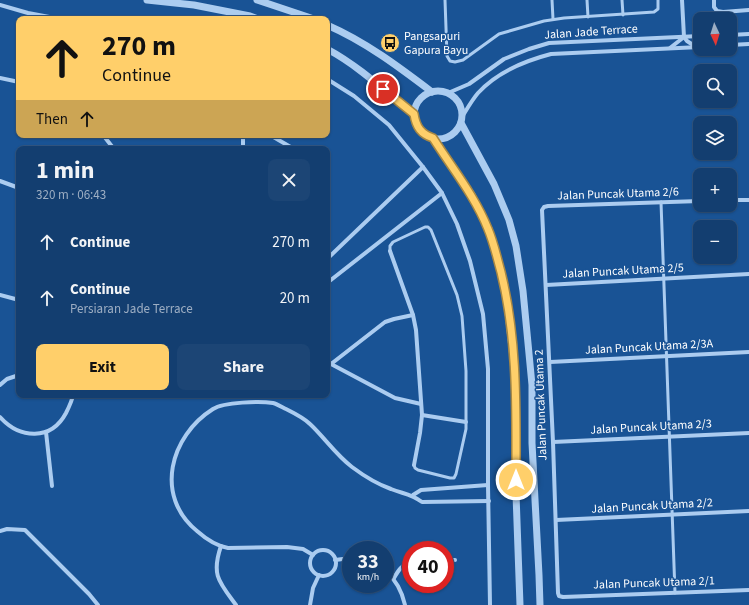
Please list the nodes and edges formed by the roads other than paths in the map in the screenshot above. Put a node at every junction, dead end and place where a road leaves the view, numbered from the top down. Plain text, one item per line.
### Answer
1 (147, 0) edge
2 (257, 0) edge
3 (445, 0) edge
4 (552, 0) edge
5 (587, 0) edge
6 (622, 0) edge
7 (658, 0) edge
8 (682, 0) edge
9 (714, 0) edge
10 (0, 5) edge
11 (749, 10) edge
12 (623, 15) junction
13 (44, 16) edge
14 (250, 16) edge
15 (305, 16) edge
16 (588, 16) junction
17 (553, 19) junction
18 (330, 26) edge
19 (749, 34) edge
20 (737, 35) edge
21 (693, 36) edge
22 (684, 37) junction
23 (693, 44) edge
24 (749, 44) edge
25 (737, 45) edge
26 (693, 47) edge
27 (670, 48) junction
28 (330, 51) edge
29 (0, 78) edge
30 (16, 81) edge
31 (330, 82) edge
32 (432, 92) junction
33 (448, 93) junction
34 (414, 114) junction
35 (462, 120) junction
36 (105, 138) edge
37 (275, 138) edge
38 (433, 138) junction
39 (112, 146) edge
40 (289, 146) edge
41 (423, 167) junction
42 (0, 181) edge
43 (16, 187) edge
44 (442, 193) junction
45 (737, 200) edge
46 (749, 200) edge
47 (693, 201) edge
48 (661, 202) junction
49 (542, 213) joint
50 (390, 252) joint
51 (330, 256) edge
52 (749, 274) edge
53 (664, 279) junction
54 (330, 281) edge
55 (546, 285) junction
56 (0, 295) edge
57 (16, 299) edge
58 (413, 315) junction
59 (749, 352) edge
60 (666, 356) junction
61 (550, 362) junction
62 (331, 364) joint
63 (16, 376) edge
64 (0, 385) edge
65 (72, 398) edge
66 (421, 404) junction
67 (422, 415) junction
68 (0, 417) edge
69 (466, 422) junction
70 (46, 432) junction
71 (749, 433) edge
72 (669, 436) junction
73 (553, 442) junction
74 (414, 465) joint
75 (488, 485) junction
76 (52, 486) dead end
77 (413, 495) junction
78 (489, 501) junction
79 (749, 511) edge
80 (672, 515) junction
81 (556, 520) junction
82 (0, 531) edge
83 (221, 546) junction
84 (313, 555) junction
85 (342, 559) edge
86 (335, 560) junction
87 (402, 567) edge
88 (319, 575) junction
89 (539, 575) junction
90 (394, 578) joint
91 (749, 590) edge
92 (675, 593) junction
93 (559, 596) joint
94 (98, 605) edge
95 (236, 605) edge
96 (310, 605) edge
97 (405, 605) edge
98 (490, 605) edge
99 (520, 605) edge
100 (540, 605) edge
101 (543, 605) edge

1 - 14 street
2 - 15 street
3 - 17 lane
4 - 17 lane
5 - 16 lane
6 - 12 lane
7 - 12 lane
8 - 22 street
9 - 11 street
10 - 13 street
12 - 16 lane
16 - 17 lane
18 - 32 street
19 - 20 street
21 - 22 street, Jalan Jade Terrace
22 - 23 street
22 - 27 street
22 - 33 street, Jalan Jade Terrace
24 - 25 street
26 - 27 street, Jalan Jade Terrace
27 - 35 street, Jalan Jade Terrace
28 - 34 street
29 - 30 street
31 - 41 street
32 - 33 street
32 - 34 street
33 - 35 street
34 - 38 street
35 - 38 street
35 - 89 street
36 - 39 street
37 - 40 street
38 - 99 street
41 - 44 street
41 - 51 street
42 - 43 street
44 - 54 street
44 - 75 street
45 - 46 street
47 - 48 street, Jalan Puncak Utama 2/6
48 - 49 street, Jalan Puncak Utama 2/6
48 - 53 lane
49 - 55 street, Jalan Puncak Utama 2
50 - 58 street
50 - 69 lane
52 - 53 street, Jalan Puncak Utama 2/5
53 - 55 street, Jalan Puncak Utama 2/5
53 - 60 lane
55 - 61 street, Jalan Puncak Utama 2
56 - 57 street
58 - 62 street
58 - 66 street
59 - 60 street, Jalan Puncak Utama 2/3A
60 - 61 street, Jalan Puncak Utama 2/3A
60 - 72 lane
61 - 73 street, Jalan Puncak Utama 2
62 - 66 street
63 - 64 street
65 - 70 street
66 - 67 street
67 - 69 street
67 - 74 street
68 - 70 street
69 - 74 lane
70 - 76 street
71 - 72 street, Jalan Puncak Utama 2/3
72 - 73 street, Jalan Puncak Utama 2/3
72 - 80 lane
73 - 81 street, Jalan Puncak Utama 2
75 - 77 street
75 - 78 street
77 - 78 street
77 - 83 street
78 - 98 street
79 - 80 street, Jalan Puncak Utama 2/2
80 - 81 street, Jalan Puncak Utama 2/2
80 - 92 lane
81 - 93 street, Jalan Puncak Utama 2
82 - 94 street
83 - 84 street
83 - 95 street
84 - 86 street
84 - 88 street
85 - 86 street
86 - 88 street
87 - 90 street
88 - 96 street
89 - 100 street
89 - 101 street
90 - 97 street
91 - 92 street, Jalan Puncak Utama 2/1
92 - 93 street, Jalan Puncak Utama 2/1

